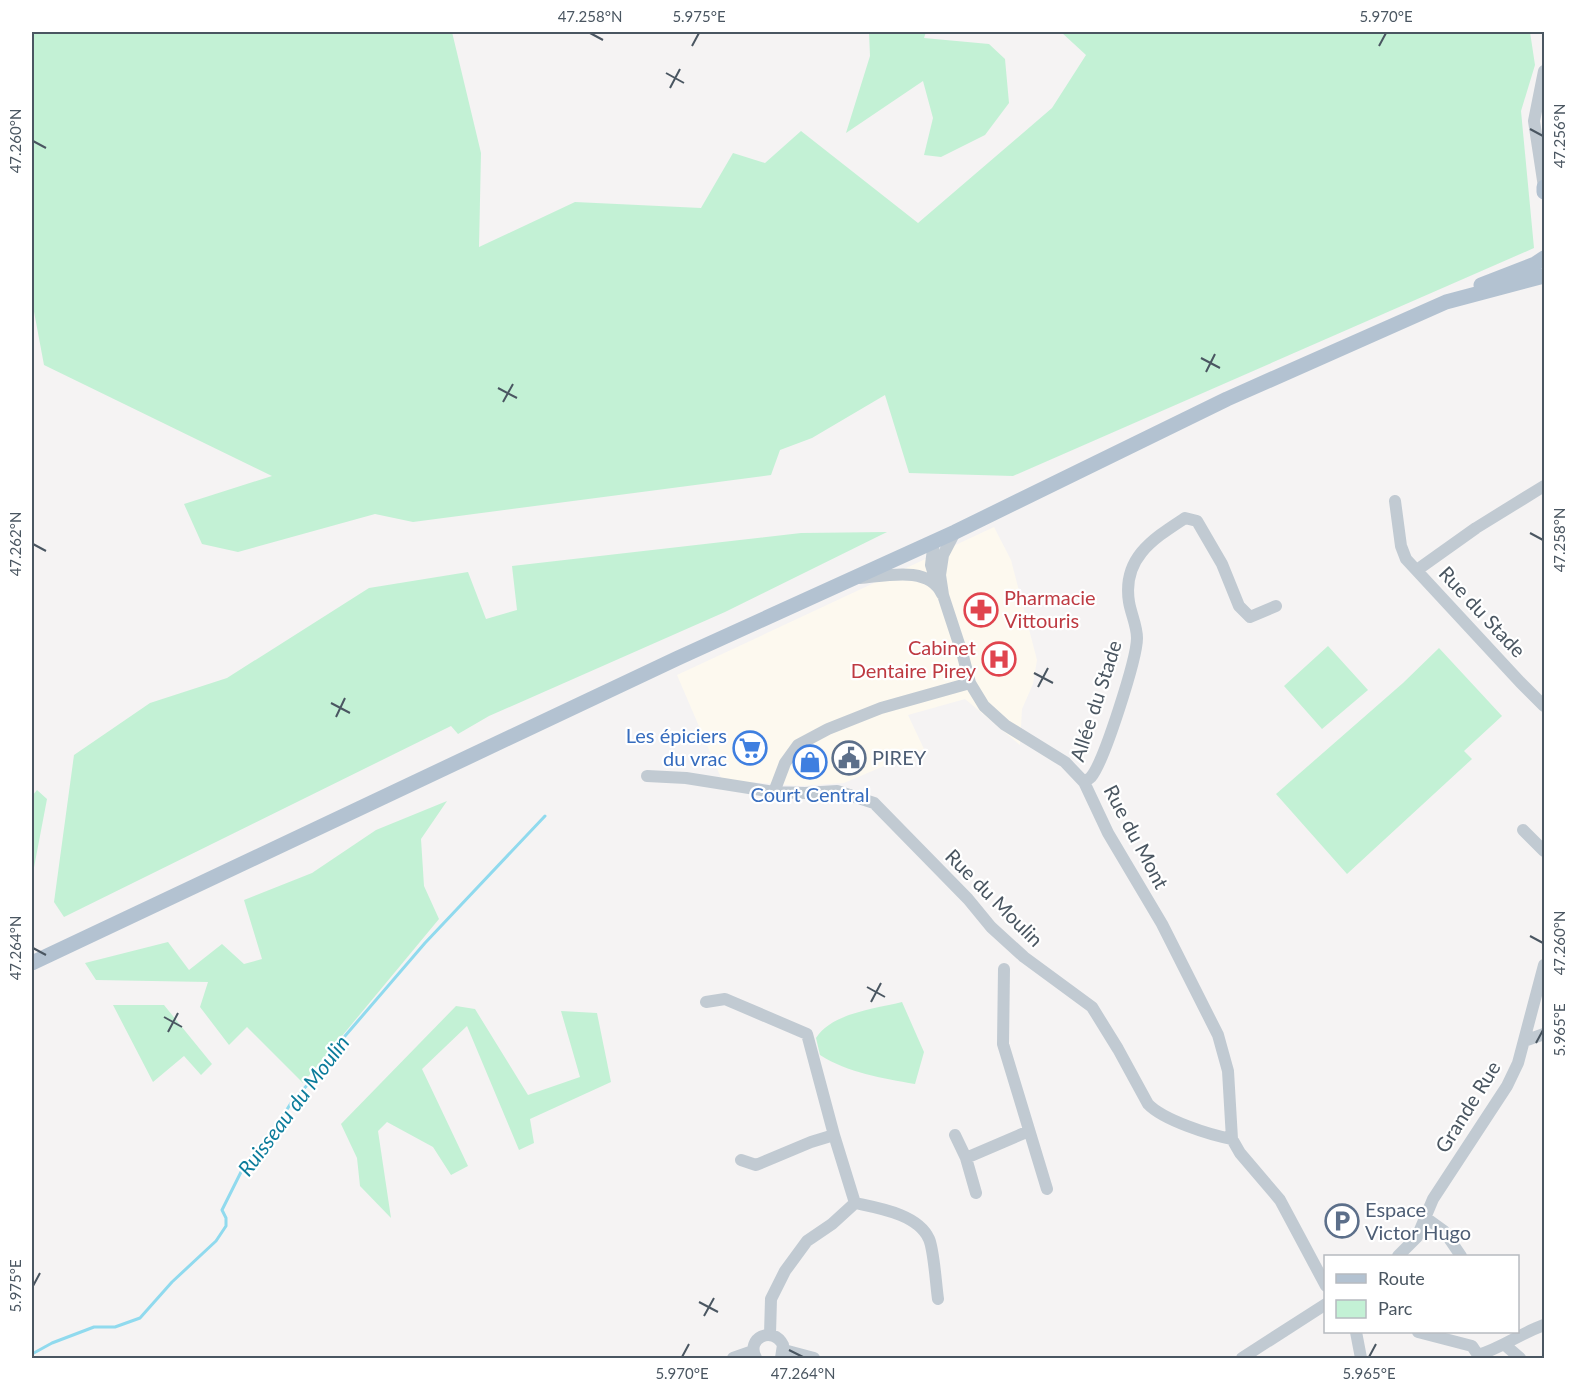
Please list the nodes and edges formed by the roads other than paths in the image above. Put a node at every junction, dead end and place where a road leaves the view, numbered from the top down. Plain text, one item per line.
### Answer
1 (1545, 70) edge
2 (1544, 187) edge
3 (1545, 192) edge
4 (1545, 258) edge
5 (1545, 276) edge
6 (1446, 302) junction
7 (1545, 486) edge
8 (1395, 501) dead end
9 (955, 532) junction
10 (934, 541) junction
11 (1417, 570) junction
12 (852, 579) junction
13 (942, 592) junction
14 (1276, 606) dead end
15 (970, 683) junction
16 (1545, 706) edge
17 (646, 776) dead end
18 (1084, 782) junction
19 (774, 792) junction
20 (1523, 830) dead end
21 (1545, 851) edge
22 (32, 963) edge
23 (1545, 965) edge
24 (1005, 969) dead end
25 (706, 1002) dead end
26 (1545, 1034) edge
27 (1524, 1041) junction
28 (1029, 1131) junction
29 (834, 1135) junction
30 (955, 1135) dead end
31 (1232, 1139) junction
32 (966, 1158) junction
33 (741, 1160) dead end
34 (1047, 1189) dead end
35 (976, 1193) dead end
36 (855, 1203) junction
37 (1426, 1218) junction
38 (1400, 1255) edge
39 (1460, 1255) edge
40 (1324, 1282) edge
41 (939, 1299) dead end
42 (1324, 1305) edge
43 (1545, 1325) edge
44 (1356, 1333) edge
45 (1421, 1333) edge
46 (1472, 1333) edge
47 (770, 1334) junction
48 (1504, 1345) junction
49 (1475, 1353) edge
50 (782, 1354) edge
51 (754, 1355) edge
52 (733, 1359) edge
53 (814, 1359) edge
54 (1242, 1359) edge
55 (1361, 1359) edge
56 (1520, 1359) edge

1 - 2 street
2 - 3 main road
4 - 6 main road
5 - 6 main road
6 - 9 main road
7 - 11 street
8 - 11 street, Rue du Stade
9 - 10 main road
9 - 13 street
10 - 12 main road
10 - 13 street
11 - 16 street, Rue du Stade
12 - 13 street
12 - 22 main road
13 - 15 street, Rue du Mont
14 - 18 street, Allée du Stade
15 - 18 street, Rue du Mont
15 - 19 street
17 - 19 street, Rue du Moulin
18 - 31 street, Rue du Mont
19 - 31 street, Rue du Moulin
20 - 21 street
23 - 27 street, Grande Rue
24 - 28 street
25 - 29 street
26 - 27 street
27 - 37 street, Grande Rue
28 - 32 street
28 - 34 street
29 - 33 street
29 - 36 street
30 - 32 street
31 - 40 street
32 - 35 street
36 - 41 street
36 - 47 street
37 - 38 street, Grande Rue
37 - 39 street
42 - 54 street
43 - 48 street
44 - 55 street
45 - 49 street
46 - 49 street
47 - 50 street
47 - 51 street
48 - 49 street
48 - 56 street
50 - 53 street
51 - 52 street

